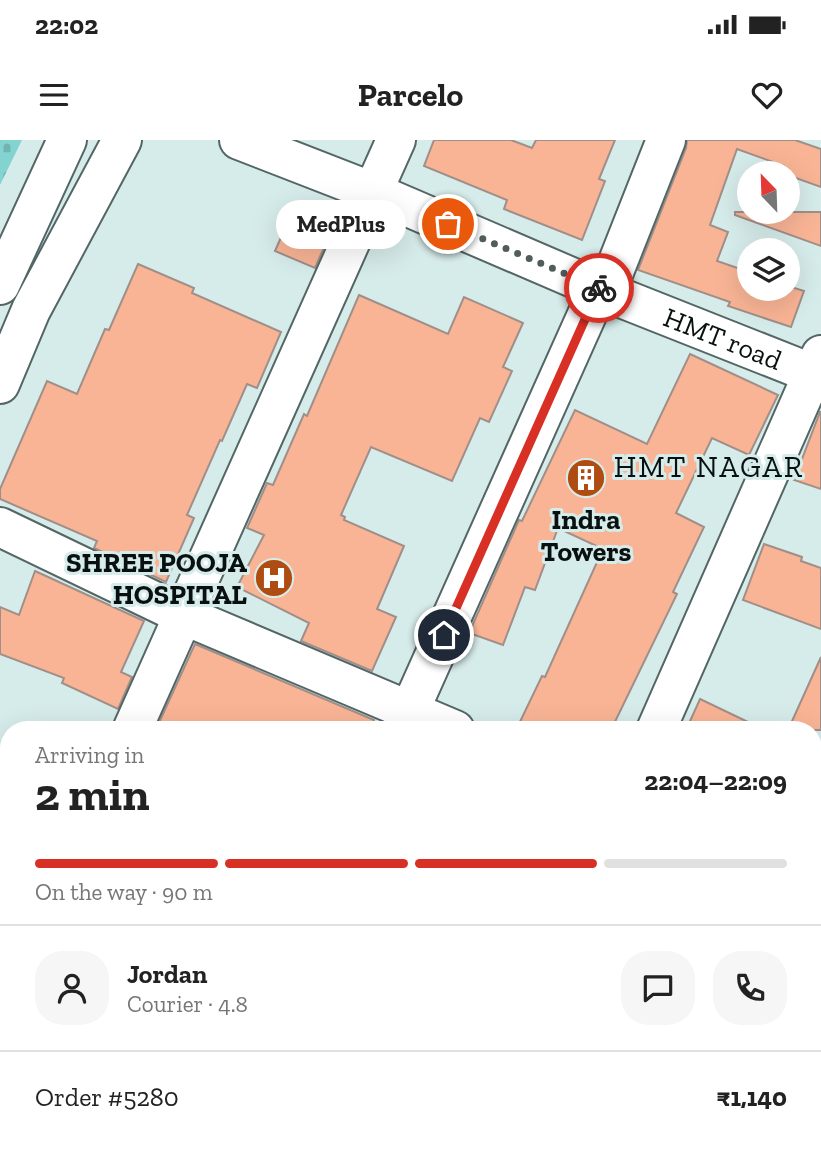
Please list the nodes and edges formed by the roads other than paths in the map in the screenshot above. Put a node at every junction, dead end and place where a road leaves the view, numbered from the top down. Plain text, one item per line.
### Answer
1 (67, 140) edge
2 (122, 140) edge
3 (239, 140) edge
4 (396, 140) edge
5 (666, 140) edge
6 (373, 192) junction
7 (0, 285) edge
8 (602, 290) junction
9 (818, 368) edge
10 (0, 384) edge
11 (0, 527) edge
12 (183, 615) junction
13 (406, 720) edge
14 (136, 721) edge
15 (660, 721) edge

1 - 7 street
2 - 10 street
3 - 6 street, HMT road
4 - 6 street
5 - 8 street
6 - 8 street, HMT road
6 - 12 street
8 - 9 street, HMT road
8 - 13 street
9 - 15 street
11 - 12 street
12 - 13 street
12 - 14 street

